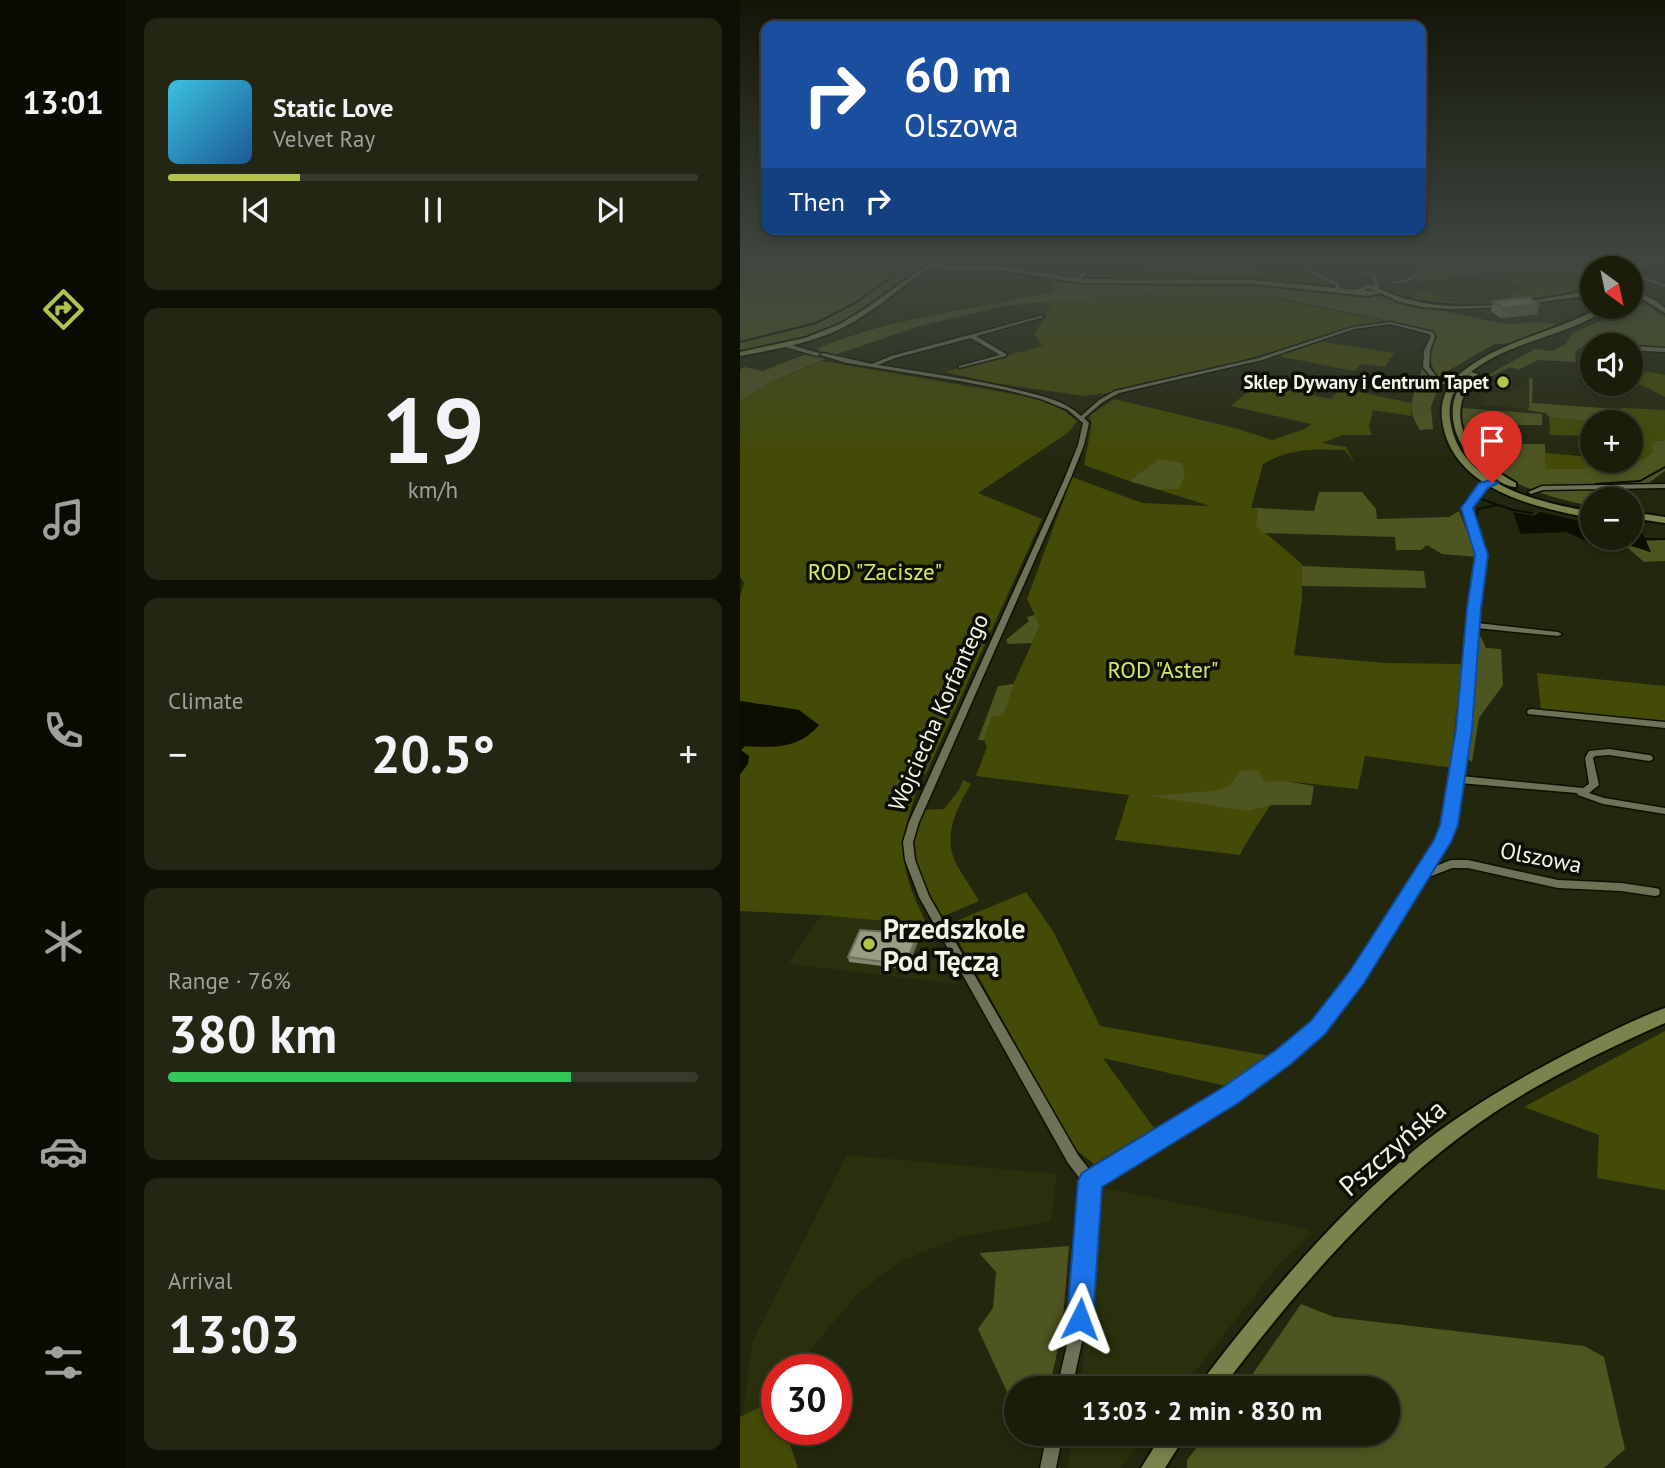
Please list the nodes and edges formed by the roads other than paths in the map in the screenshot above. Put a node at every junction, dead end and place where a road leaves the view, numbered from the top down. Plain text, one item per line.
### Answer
1 (835, 329) edge
2 (1000, 329) edge
3 (1353, 329) edge
4 (1415, 329) edge
5 (1561, 329) edge
6 (1573, 329) edge
7 (972, 336) junction
8 (787, 345) junction
9 (1524, 346) junction
10 (1643, 349) edge
11 (1665, 351) edge
12 (740, 354) edge
13 (872, 366) junction
14 (961, 367) dead end
15 (1453, 384) junction
16 (1083, 417) junction
17 (1492, 483) junction
18 (1665, 486) edge
19 (1531, 492) junction
20 (1580, 506) edge
21 (1580, 512) edge
22 (1643, 517) edge
23 (1665, 520) edge
24 (1643, 523) edge
25 (1665, 526) edge
26 (1473, 625) junction
27 (1558, 634) dead end
28 (1531, 712) dead end
29 (1665, 725) edge
30 (1649, 758) dead end
31 (1456, 779) junction
32 (1573, 791) junction
33 (1665, 811) edge
34 (1422, 876) junction
35 (1655, 892) dead end
36 (1665, 1015) edge
37 (1090, 1181) junction
38 (1067, 1376) edge
39 (1219, 1376) edge
40 (1052, 1446) edge
41 (1167, 1446) edge
42 (1048, 1468) edge
43 (1152, 1468) edge

1 - 8 main road
2 - 7 street
3 - 16 street
4 - 15 street
5 - 9 main road
6 - 9 main road
7 - 13 street
7 - 14 street
8 - 12 main road
8 - 13 street
9 - 15 main road
9 - 19 main road
10 - 11 street
13 - 16 street
15 - 17 main road
16 - 37 street, Wojciecha Korfantego
17 - 21 main road
17 - 26 street
18 - 19 street
19 - 20 main road
22 - 23 main road
24 - 25 main road
26 - 27 street
26 - 31 street
28 - 29 street
30 - 32 street
31 - 32 street
31 - 34 street
32 - 33 street
34 - 35 street, Olszowa
34 - 37 street
36 - 39 main road, Pszczyńska
37 - 38 street
40 - 42 street
41 - 43 main road

